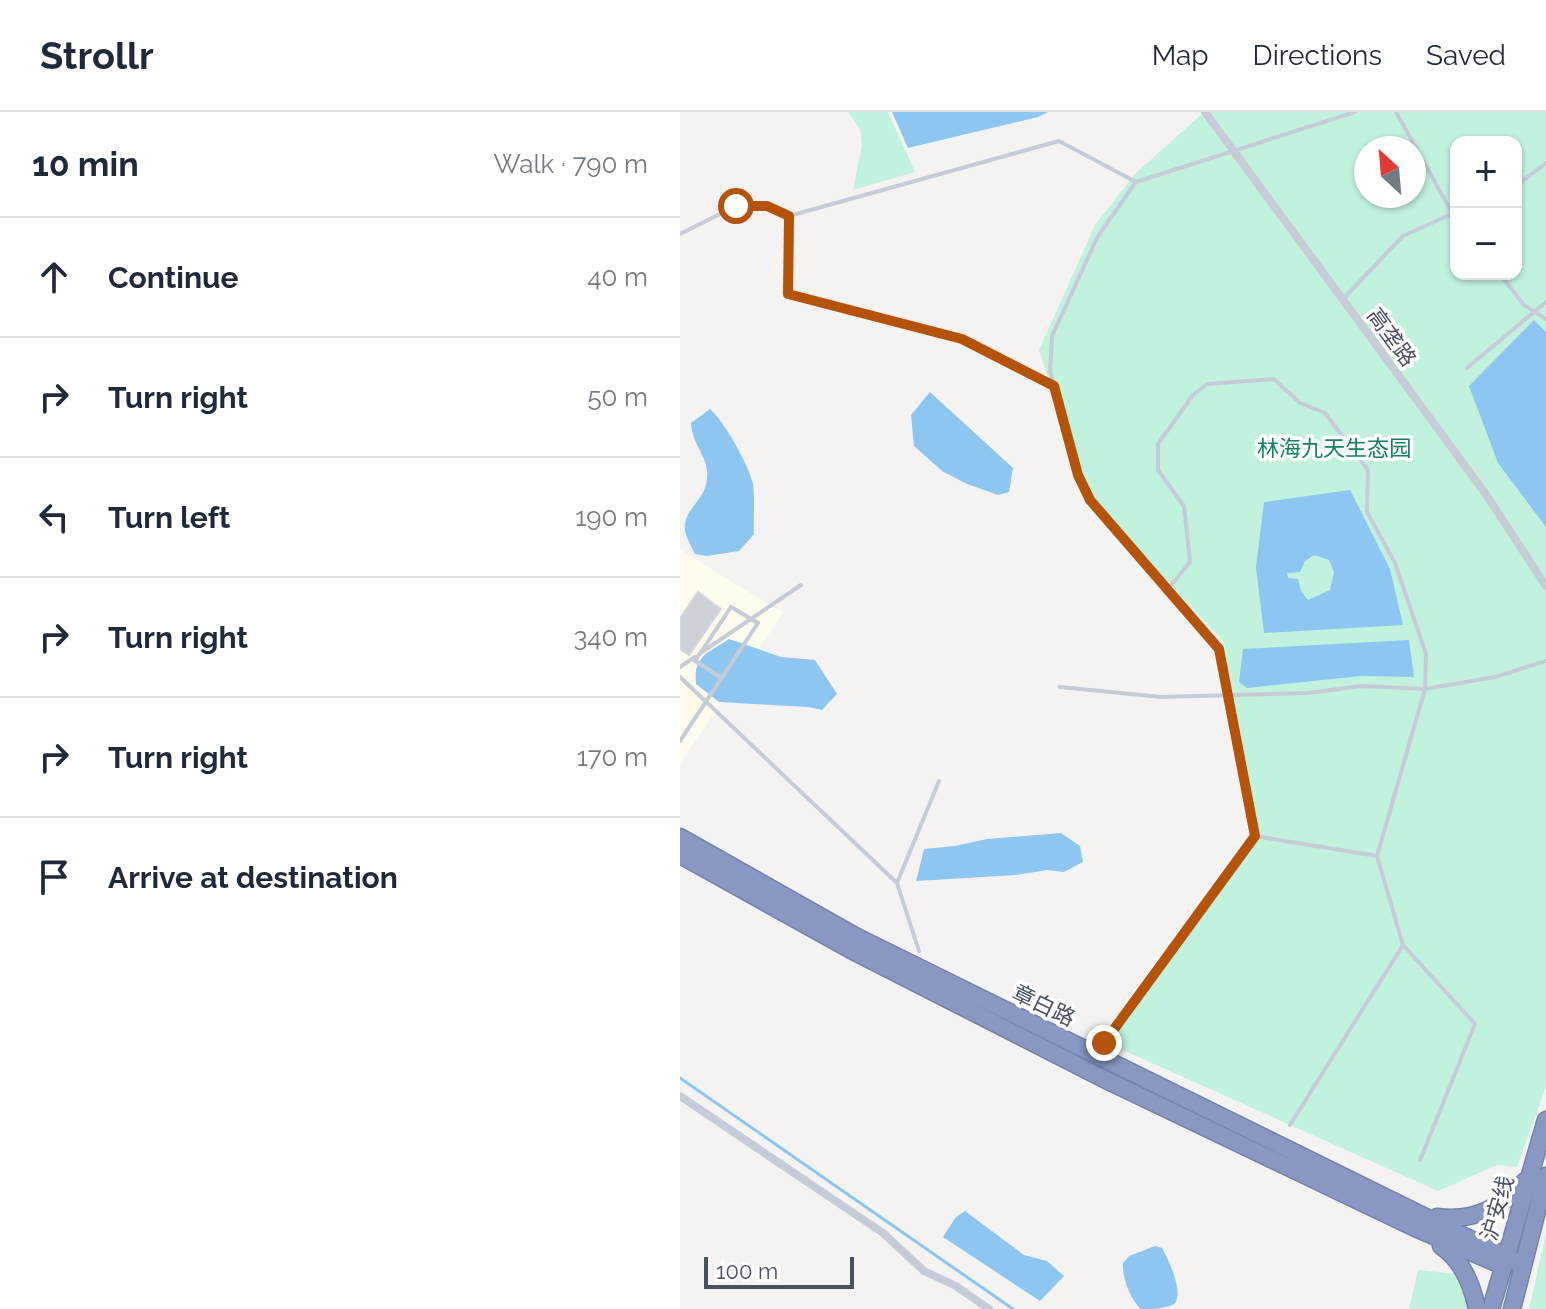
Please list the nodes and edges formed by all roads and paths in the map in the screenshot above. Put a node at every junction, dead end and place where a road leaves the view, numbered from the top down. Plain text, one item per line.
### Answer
1 (1205, 112) edge
2 (1355, 112) edge
3 (1396, 112) edge
4 (1233, 151) junction
5 (1546, 163) edge
6 (1522, 181) edge
7 (1136, 182) junction
8 (1451, 208) edge
9 (1450, 215) edge
10 (789, 216) junction
11 (680, 234) edge
12 (1505, 280) edge
13 (1343, 300) junction
14 (1546, 302) edge
15 (1534, 311) junction
16 (1546, 319) edge
17 (1467, 368) dead end
18 (1054, 386) junction
19 (801, 585) dead end
20 (1546, 586) edge
21 (1168, 589) junction
22 (1546, 661) edge
23 (680, 667) edge
24 (680, 677) edge
25 (722, 678) junction
26 (1060, 687) dead end
27 (1425, 689) junction
28 (1228, 696) junction
29 (680, 741) edge
30 (939, 781) dead end
31 (1255, 836) junction
32 (680, 837) edge
33 (680, 855) edge
34 (1377, 856) junction
35 (897, 883) junction
36 (1403, 945) junction
37 (919, 951) dead end
38 (1104, 1043) dead end
39 (680, 1096) edge
40 (1546, 1120) edge
41 (1290, 1125) dead end
42 (1420, 1160) dead end
43 (1537, 1176) edge
44 (1426, 1216) junction
45 (1413, 1227) junction
46 (1504, 1261) junction
47 (1522, 1269) junction
48 (989, 1309) edge
49 (1477, 1309) edge
50 (1491, 1309) edge
51 (1512, 1309) edge

1 - 4 street, 高垄路
2 - 4 lane
3 - 8 lane
4 - 7 lane
4 - 13 street, 高垄路
5 - 6 lane
7 - 10 lane
7 - 18 lane
9 - 13 lane
10 - 11 lane
10 - 18 lane
12 - 15 lane
13 - 20 street, 高垄路
14 - 15 lane
15 - 16 lane
15 - 17 lane
18 - 21 lane
19 - 23 lane
21 - 27 lane
21 - 28 lane
22 - 27 lane
24 - 35 lane
25 - 25 lane
25 - 29 lane
26 - 28 lane
27 - 28 lane
27 - 34 lane
28 - 31 lane
30 - 35 lane
31 - 34 lane
31 - 38 lane
32 - 44 highway, 章白路
33 - 45 highway, 章白路
34 - 36 lane
35 - 37 lane
36 - 41 lane
36 - 42 lane
39 - 48 street
40 - 43 highway, 沪安线
43 - 44 highway
43 - 46 highway, 沪安线
43 - 47 highway, 沪安线
44 - 46 highway, 章白路
45 - 46 highway, 章白路
45 - 49 highway
46 - 47 highway
46 - 50 highway, 沪安线
47 - 51 highway, 沪安线

